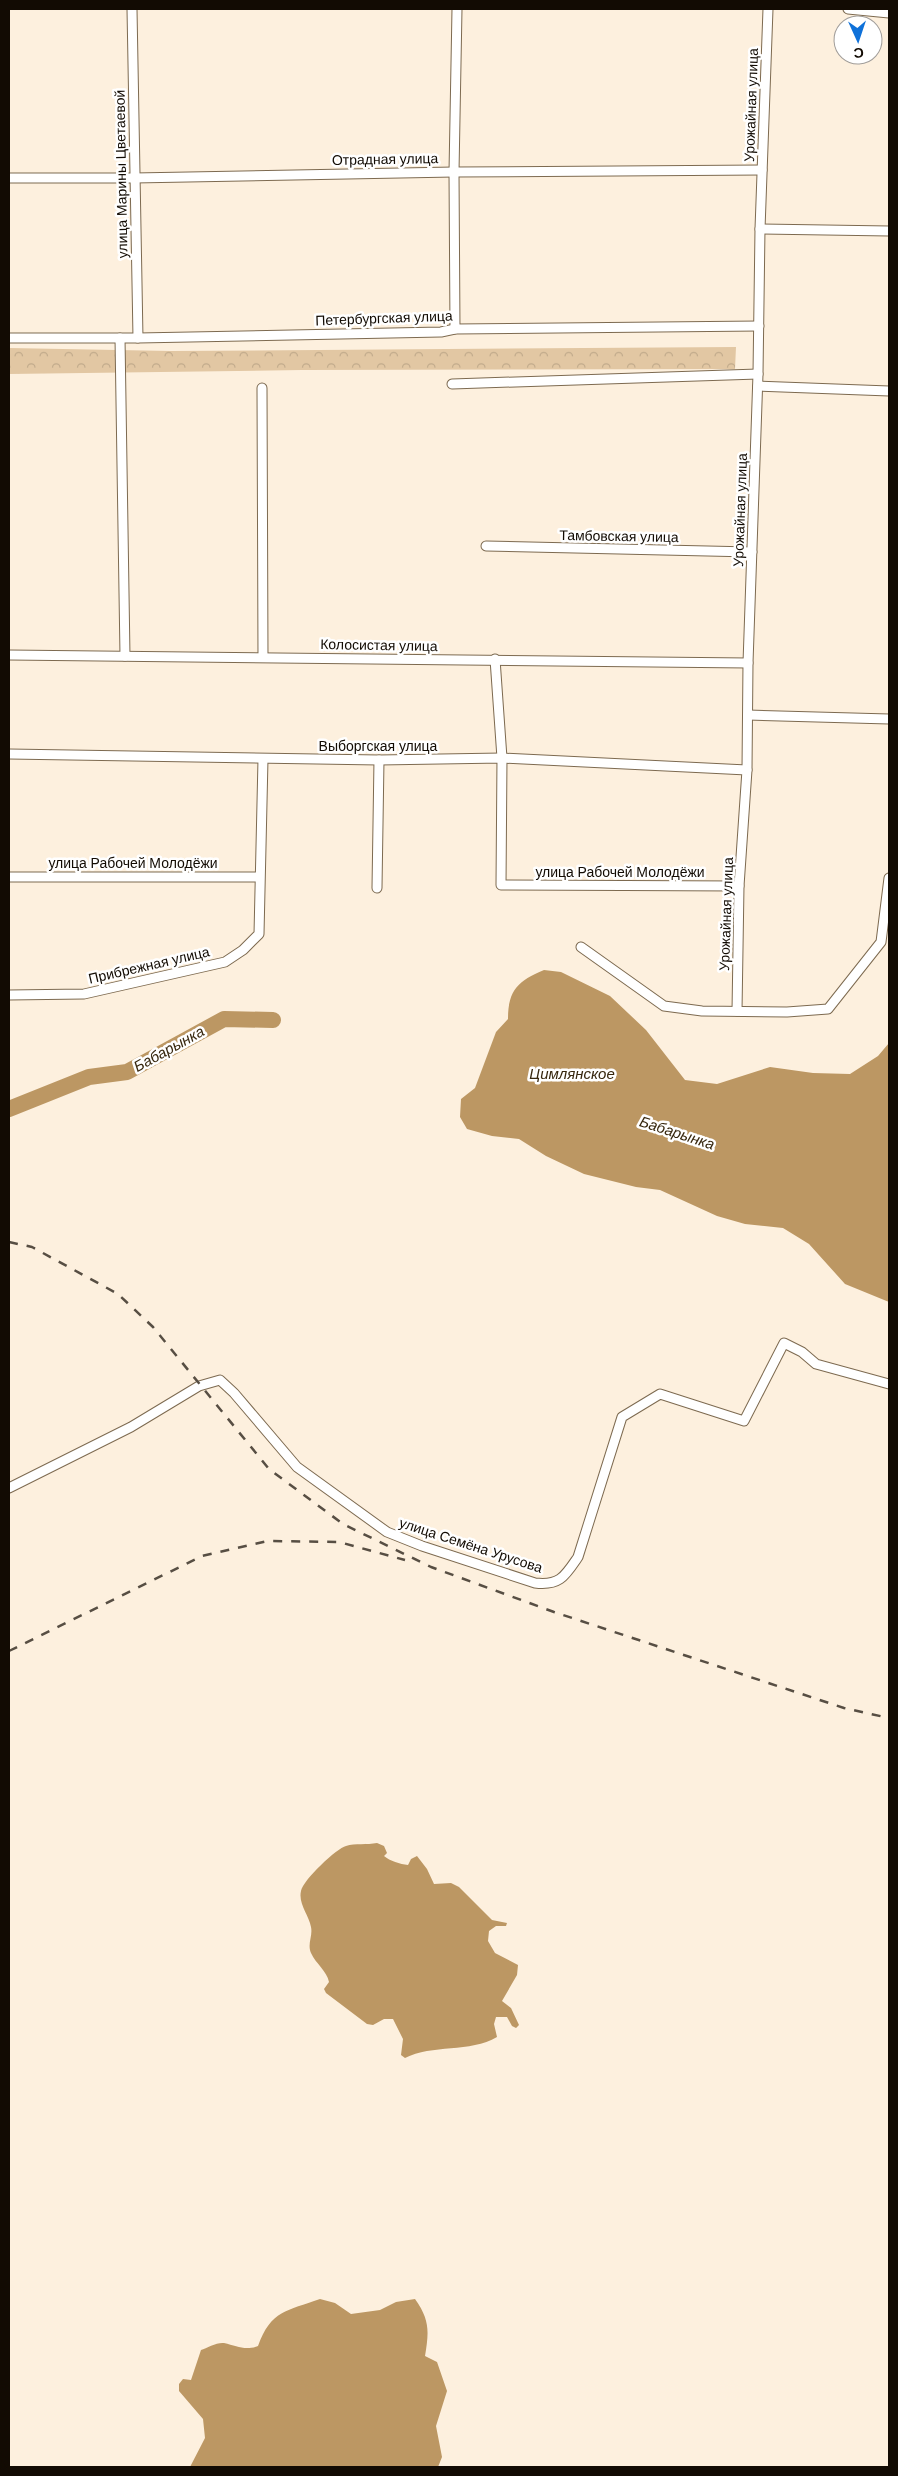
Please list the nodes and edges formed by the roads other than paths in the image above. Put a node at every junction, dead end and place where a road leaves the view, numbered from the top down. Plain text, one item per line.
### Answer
1 (132, 9) edge
2 (457, 9) edge
3 (768, 9) edge
4 (848, 9) edge
5 (889, 13) edge
6 (762, 170) junction
7 (454, 172) junction
8 (9, 178) edge
9 (134, 178) junction
10 (760, 229) junction
11 (889, 230) edge
12 (759, 326) junction
13 (455, 329) junction
14 (9, 338) edge
15 (120, 338) junction
16 (138, 338) junction
17 (758, 374) junction
18 (452, 384) dead end
19 (758, 386) junction
20 (262, 388) dead end
21 (889, 391) edge
22 (486, 546) dead end
23 (752, 552) junction
24 (9, 655) edge
25 (125, 656) junction
26 (263, 657) junction
27 (496, 659) junction
28 (748, 663) junction
29 (748, 715) junction
30 (889, 719) edge
31 (9, 754) edge
32 (502, 758) junction
33 (263, 759) junction
34 (379, 760) junction
35 (747, 770) junction
36 (9, 877) edge
37 (258, 877) junction
38 (889, 878) edge
39 (739, 886) junction
40 (377, 888) dead end
41 (580, 947) dead end
42 (9, 994) edge
43 (737, 1011) junction
44 (889, 1384) edge
45 (9, 1488) edge

1 - 9 street, улица Марины Цветаевой
2 - 7 street
3 - 6 street, Урожайная улица
4 - 5 street
6 - 7 street, Отрадная улица
6 - 10 street, Урожайная улица
7 - 9 street, Отрадная улица
7 - 13 street
8 - 9 street, Отрадная улица
9 - 16 street, улица Марины Цветаевой
10 - 11 street
10 - 12 street, Урожайная улица
12 - 13 street, Петербургская улица
12 - 17 street, Урожайная улица
13 - 16 street, Петербургская улица
14 - 15 street, Петербургская улица
15 - 16 street, Петербургская улица
15 - 25 street
17 - 18 street
17 - 19 street, Урожайная улица
19 - 21 street
19 - 23 street, Урожайная улица
20 - 26 street
22 - 23 street, Тамбовская улица
23 - 28 street, Урожайная улица
24 - 25 street, Колосистая улица
25 - 26 street, Колосистая улица
26 - 27 street, Колосистая улица
27 - 28 street, Колосистая улица
27 - 32 street
28 - 29 street, Урожайная улица
29 - 30 street
29 - 35 street, Урожайная улица
31 - 33 street, Выборгская улица
32 - 34 street, Выборгская улица
32 - 35 street, Выборгская улица
32 - 39 street, улица Рабочей Молодёжи
33 - 34 street, Выборгская улица
33 - 37 street, Прибрежная улица
34 - 40 street
35 - 39 street, Урожайная улица
36 - 37 street, улица Рабочей Молодёжи
37 - 42 street, Прибрежная улица
38 - 43 street
39 - 43 street, Урожайная улица
41 - 43 street
44 - 45 street, улица Семёна Урусова

